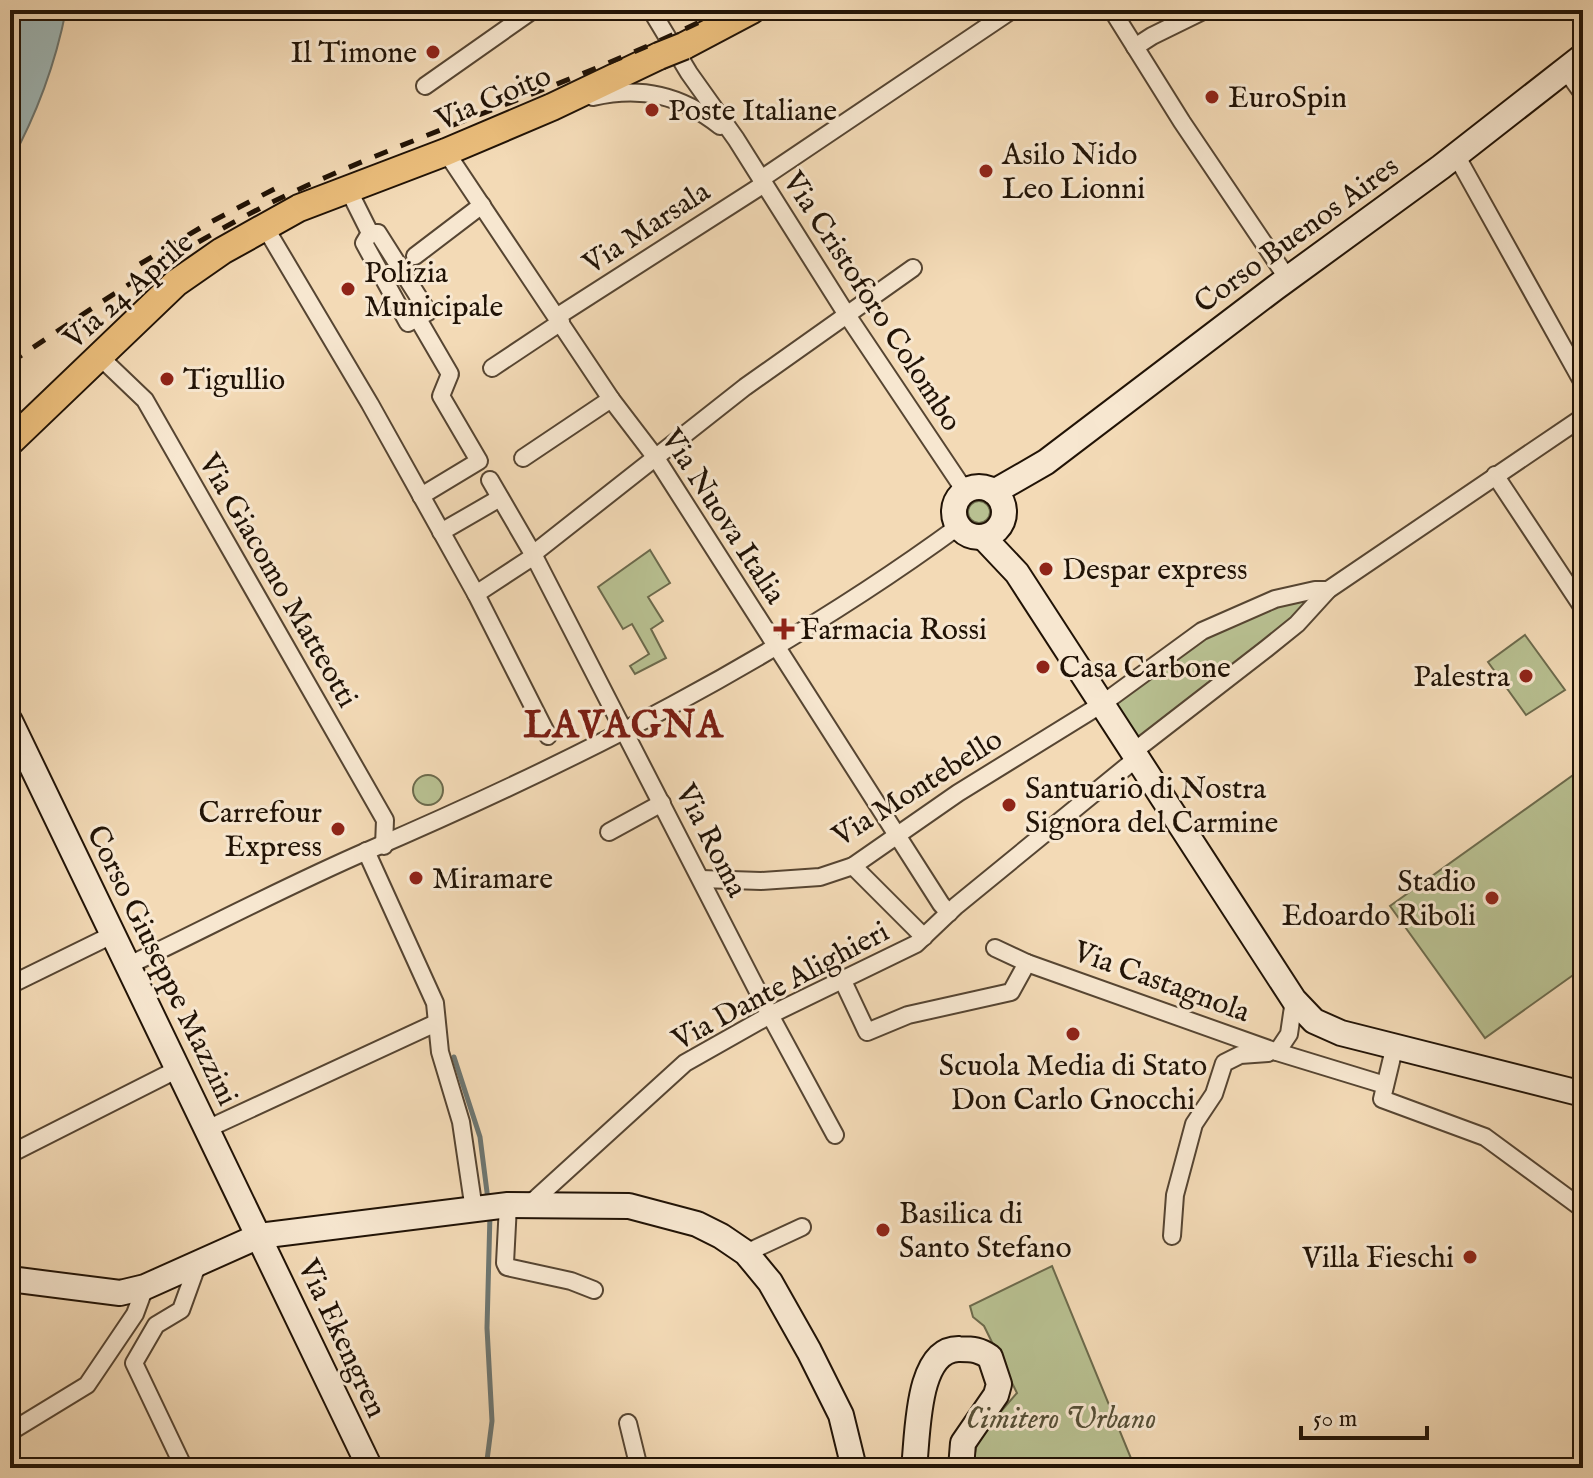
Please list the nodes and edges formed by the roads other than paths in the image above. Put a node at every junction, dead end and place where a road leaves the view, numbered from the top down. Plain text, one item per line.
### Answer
1 (533, 10) edge
2 (651, 10) edge
3 (752, 10) edge
4 (1012, 10) edge
5 (1112, 10) edge
6 (1205, 10) edge
7 (684, 46) junction
8 (1135, 47) junction
9 (1574, 62) edge
10 (425, 86) dead end
11 (1583, 94) edge
12 (552, 107) junction
13 (736, 139) junction
14 (446, 152) junction
15 (1456, 155) junction
16 (762, 182) junction
17 (349, 191) junction
18 (482, 205) junction
19 (265, 227) junction
20 (415, 256) dead end
21 (913, 268) dead end
22 (1288, 279) junction
23 (847, 315) junction
24 (560, 319) junction
25 (99, 356) junction
26 (492, 368) dead end
27 (1583, 383) edge
28 (611, 399) junction
29 (1583, 417) edge
30 (10, 442) edge
31 (523, 458) dead end
32 (656, 458) junction
33 (1046, 462) junction
34 (1495, 475) junction
35 (490, 480) dead end
36 (965, 491) junction
37 (994, 492) junction
38 (421, 496) junction
39 (500, 498) junction
40 (995, 525) junction
41 (959, 526) junction
42 (441, 532) junction
43 (534, 555) junction
44 (1328, 590) junction
45 (476, 594) junction
46 (1583, 608) edge
47 (777, 649) junction
48 (1102, 704) junction
49 (10, 721) edge
50 (625, 731) junction
51 (548, 736) dead end
52 (1135, 755) junction
53 (662, 803) junction
54 (609, 832) dead end
55 (897, 836) junction
56 (384, 846) junction
57 (366, 851) junction
58 (853, 866) junction
59 (701, 879) junction
60 (949, 913) junction
61 (112, 935) junction
62 (924, 937) junction
63 (995, 948) dead end
64 (1027, 963) junction
65 (127, 966) junction
66 (842, 979) junction
67 (10, 985) edge
68 (1294, 1000) junction
69 (770, 1015) junction
70 (436, 1023) junction
71 (1395, 1045) junction
72 (1277, 1052) junction
73 (178, 1069) junction
74 (1385, 1085) junction
75 (1583, 1094) edge
76 (207, 1129) junction
77 (835, 1135) dead end
78 (10, 1154) edge
79 (499, 1207) junction
80 (1583, 1209) edge
81 (802, 1227) dead end
82 (259, 1236) junction
83 (1172, 1236) dead end
84 (746, 1253) junction
85 (198, 1263) junction
86 (10, 1279) edge
87 (145, 1287) junction
88 (594, 1290) dead end
89 (628, 1423) dead end
90 (10, 1432) edge
91 (184, 1468) edge
92 (370, 1468) edge
93 (639, 1468) edge
94 (854, 1468) edge
95 (914, 1468) edge
96 (961, 1468) edge

1 - 10 street
2 - 13 street, Via Cristoforo Colombo
3 - 7 main road, Via Goito
4 - 16 street, Via Marsala
5 - 8 street
6 - 8 street
7 - 12 main road, Via Goito, bridge
7 - 13 street, Via Cristoforo Colombo
8 - 22 street
9 - 11 street
9 - 15 street, Corso Buenos Aires
12 - 13 street, Via Cristoforo Colombo
12 - 14 main road, Via Goito
13 - 16 street, Via Cristoforo Colombo
14 - 17 main road, Via Goito
14 - 18 street, Via Nuova Italia
15 - 22 street, Corso Buenos Aires
15 - 27 street
16 - 23 street, Via Cristoforo Colombo
16 - 24 street, Via Marsala
17 - 19 main road, Via 24 Aprile
17 - 38 street
18 - 20 street
18 - 24 street, Via Nuova Italia
19 - 25 main road, Via 24 Aprile
19 - 38 street
21 - 23 street
22 - 33 street, Corso Buenos Aires
23 - 32 street
23 - 36 street, Via Cristoforo Colombo
24 - 26 street, Via Marsala
24 - 28 street, Via Nuova Italia
25 - 30 main road, Via 24 Aprile
25 - 56 street, Via Giacomo Matteotti
28 - 31 street
28 - 32 street, Via Nuova Italia
29 - 34 street
32 - 43 street
32 - 47 street, Via Nuova Italia
33 - 37 street, Corso Buenos Aires
33 - 40 street, Corso Buenos Aires
34 - 44 street
34 - 46 street
35 - 39 street, Via Roma
36 - 37 street
36 - 41 street
37 - 40 street
38 - 42 street
39 - 42 street
39 - 43 street, Via Roma
40 - 41 street
40 - 48 street
41 - 47 street
42 - 45 street
43 - 45 street
43 - 50 street, Via Roma
44 - 48 street, Via Montebello
44 - 52 street, Via Dante Alighieri
45 - 51 street
47 - 50 street
47 - 55 street, Via Nuova Italia
48 - 52 street
48 - 55 street, Via Montebello
49 - 61 street, Corso Giuseppe Mazzini
50 - 53 street, Via Roma
50 - 56 street
52 - 60 street, Via Dante Alighieri
52 - 68 street
53 - 54 street
53 - 59 street, Via Roma
55 - 58 street, Via Montebello
55 - 60 street, Via Nuova Italia
56 - 57 street
57 - 65 street
57 - 70 street
58 - 59 street, Via Montebello
58 - 62 street
59 - 69 street, Via Roma
60 - 62 street, Via Dante Alighieri
61 - 65 street, Corso Giuseppe Mazzini
61 - 67 street
62 - 66 street, Via Dante Alighieri
63 - 64 street, Via Castagnola
64 - 66 street, Via Castagnola
64 - 72 street, Via Castagnola
65 - 73 street, Corso Giuseppe Mazzini
66 - 69 street, Via Dante Alighieri
68 - 71 street
68 - 72 street
69 - 77 street, Via Roma
69 - 79 street, Via Dante Alighieri
70 - 76 street
70 - 79 street
71 - 74 street
71 - 75 street
72 - 74 street, Via Castagnola
72 - 83 street
73 - 76 street, Corso Giuseppe Mazzini
73 - 78 street
74 - 80 street
76 - 82 street, Corso Giuseppe Mazzini
79 - 82 street
79 - 84 street
79 - 88 street
81 - 84 street
82 - 85 street
82 - 92 street, Via Ekengren
84 - 94 street
85 - 87 street
85 - 91 street
86 - 87 street
87 - 90 street
89 - 93 street
95 - 96 street

